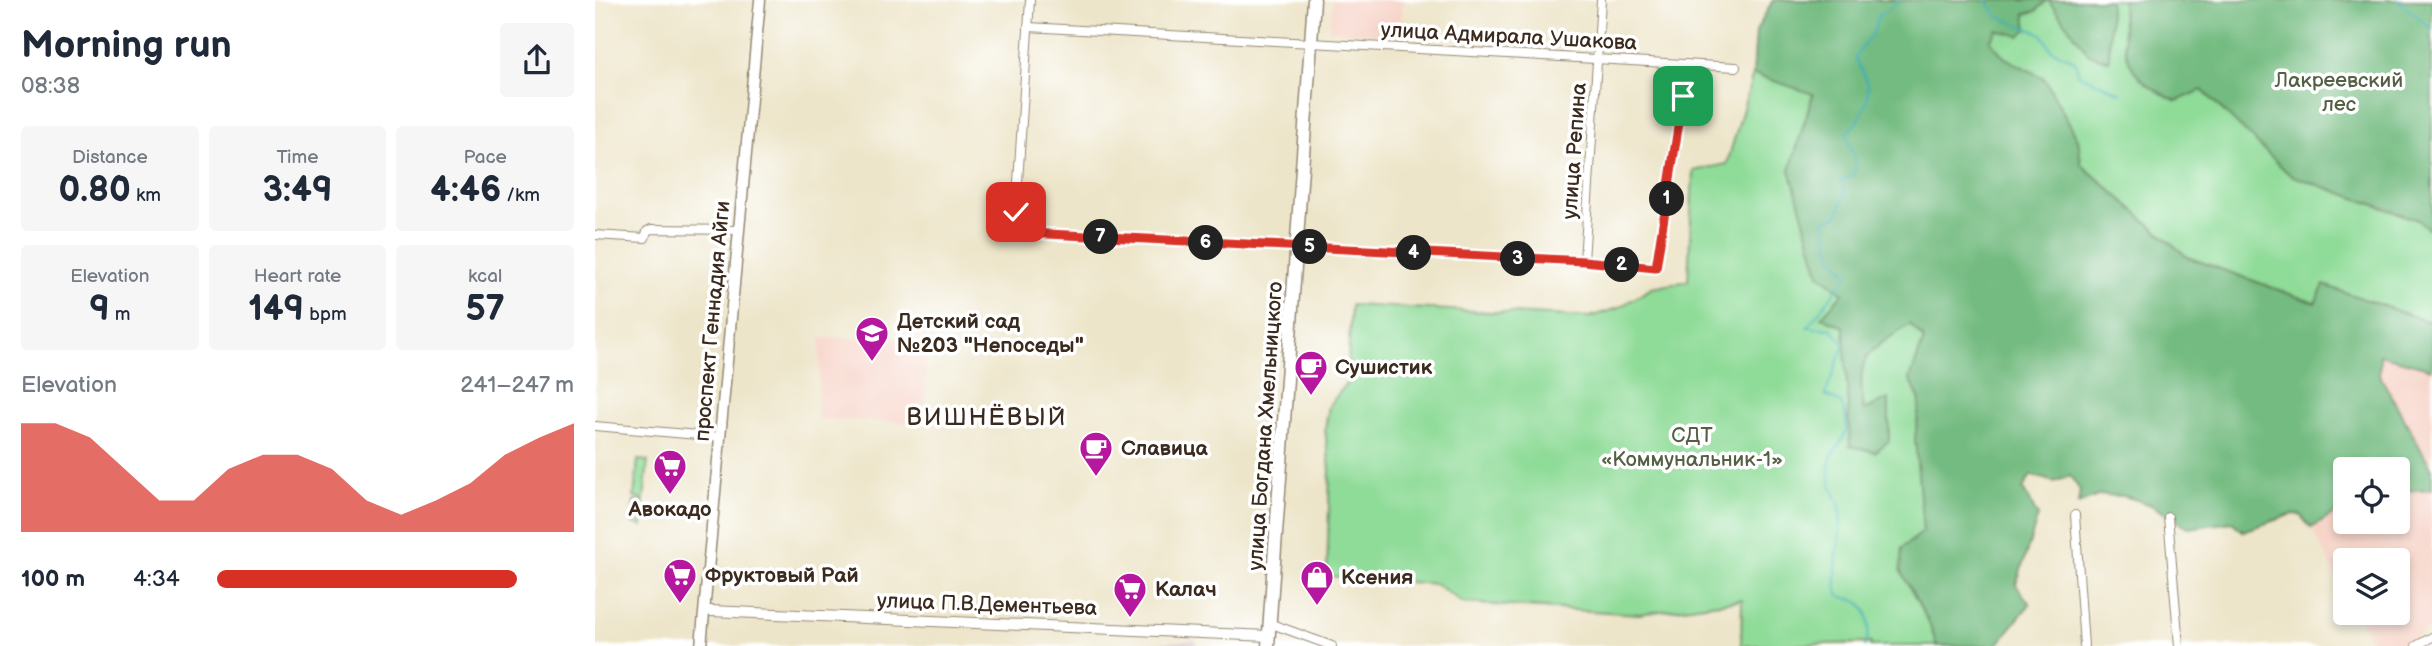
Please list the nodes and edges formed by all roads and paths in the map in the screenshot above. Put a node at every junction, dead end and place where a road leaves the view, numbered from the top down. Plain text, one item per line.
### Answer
1 (760, 0) edge
2 (766, 0) edge
3 (1030, 0) edge
4 (1314, 0) edge
5 (1601, 0) edge
6 (1028, 27) junction
7 (1312, 43) junction
8 (1597, 58) junction
9 (1686, 64) junction
10 (1736, 66) dead end
11 (742, 230) junction
12 (595, 235) edge
13 (1297, 247) junction
14 (1584, 261) junction
15 (595, 426) edge
16 (721, 437) junction
17 (2075, 515) dead end
18 (2168, 517) dead end
19 (708, 611) junction
20 (1269, 635) edge
21 (2432, 637) edge
22 (701, 646) edge
23 (708, 646) edge
24 (1332, 646) edge
25 (2084, 646) edge
26 (2179, 646) edge
27 (2416, 646) edge

1 - 11 main road, проспект Геннадия Айги
2 - 11 main road, проспект Геннадия Айги
3 - 6 street
4 - 7 main road, улица Богдана Хмельницкого
5 - 8 street, улица Репина
6 - 7 street, улица Адмирала Ушакова
6 - 13 street
7 - 8 street, улица Адмирала Ушакова
7 - 13 main road, улица Богдана Хмельницкого
8 - 9 street, улица Адмирала Ушакова
8 - 14 street, улица Репина
9 - 10 street, улица Адмирала Ушакова
9 - 14 street
11 - 12 street
11 - 16 main road, проспект Геннадия Айги
11 - 19 main road, проспект Геннадия Айги
13 - 14 street
13 - 20 main road, улица Богдана Хмельницкого
15 - 16 street
16 - 19 main road, проспект Геннадия Айги
17 - 25 street
18 - 26 street
19 - 20 street, улица П.В.Дементьева
19 - 22 main road, проспект Геннадия Айги
19 - 23 main road, проспект Геннадия Айги
20 - 24 street
21 - 27 street

